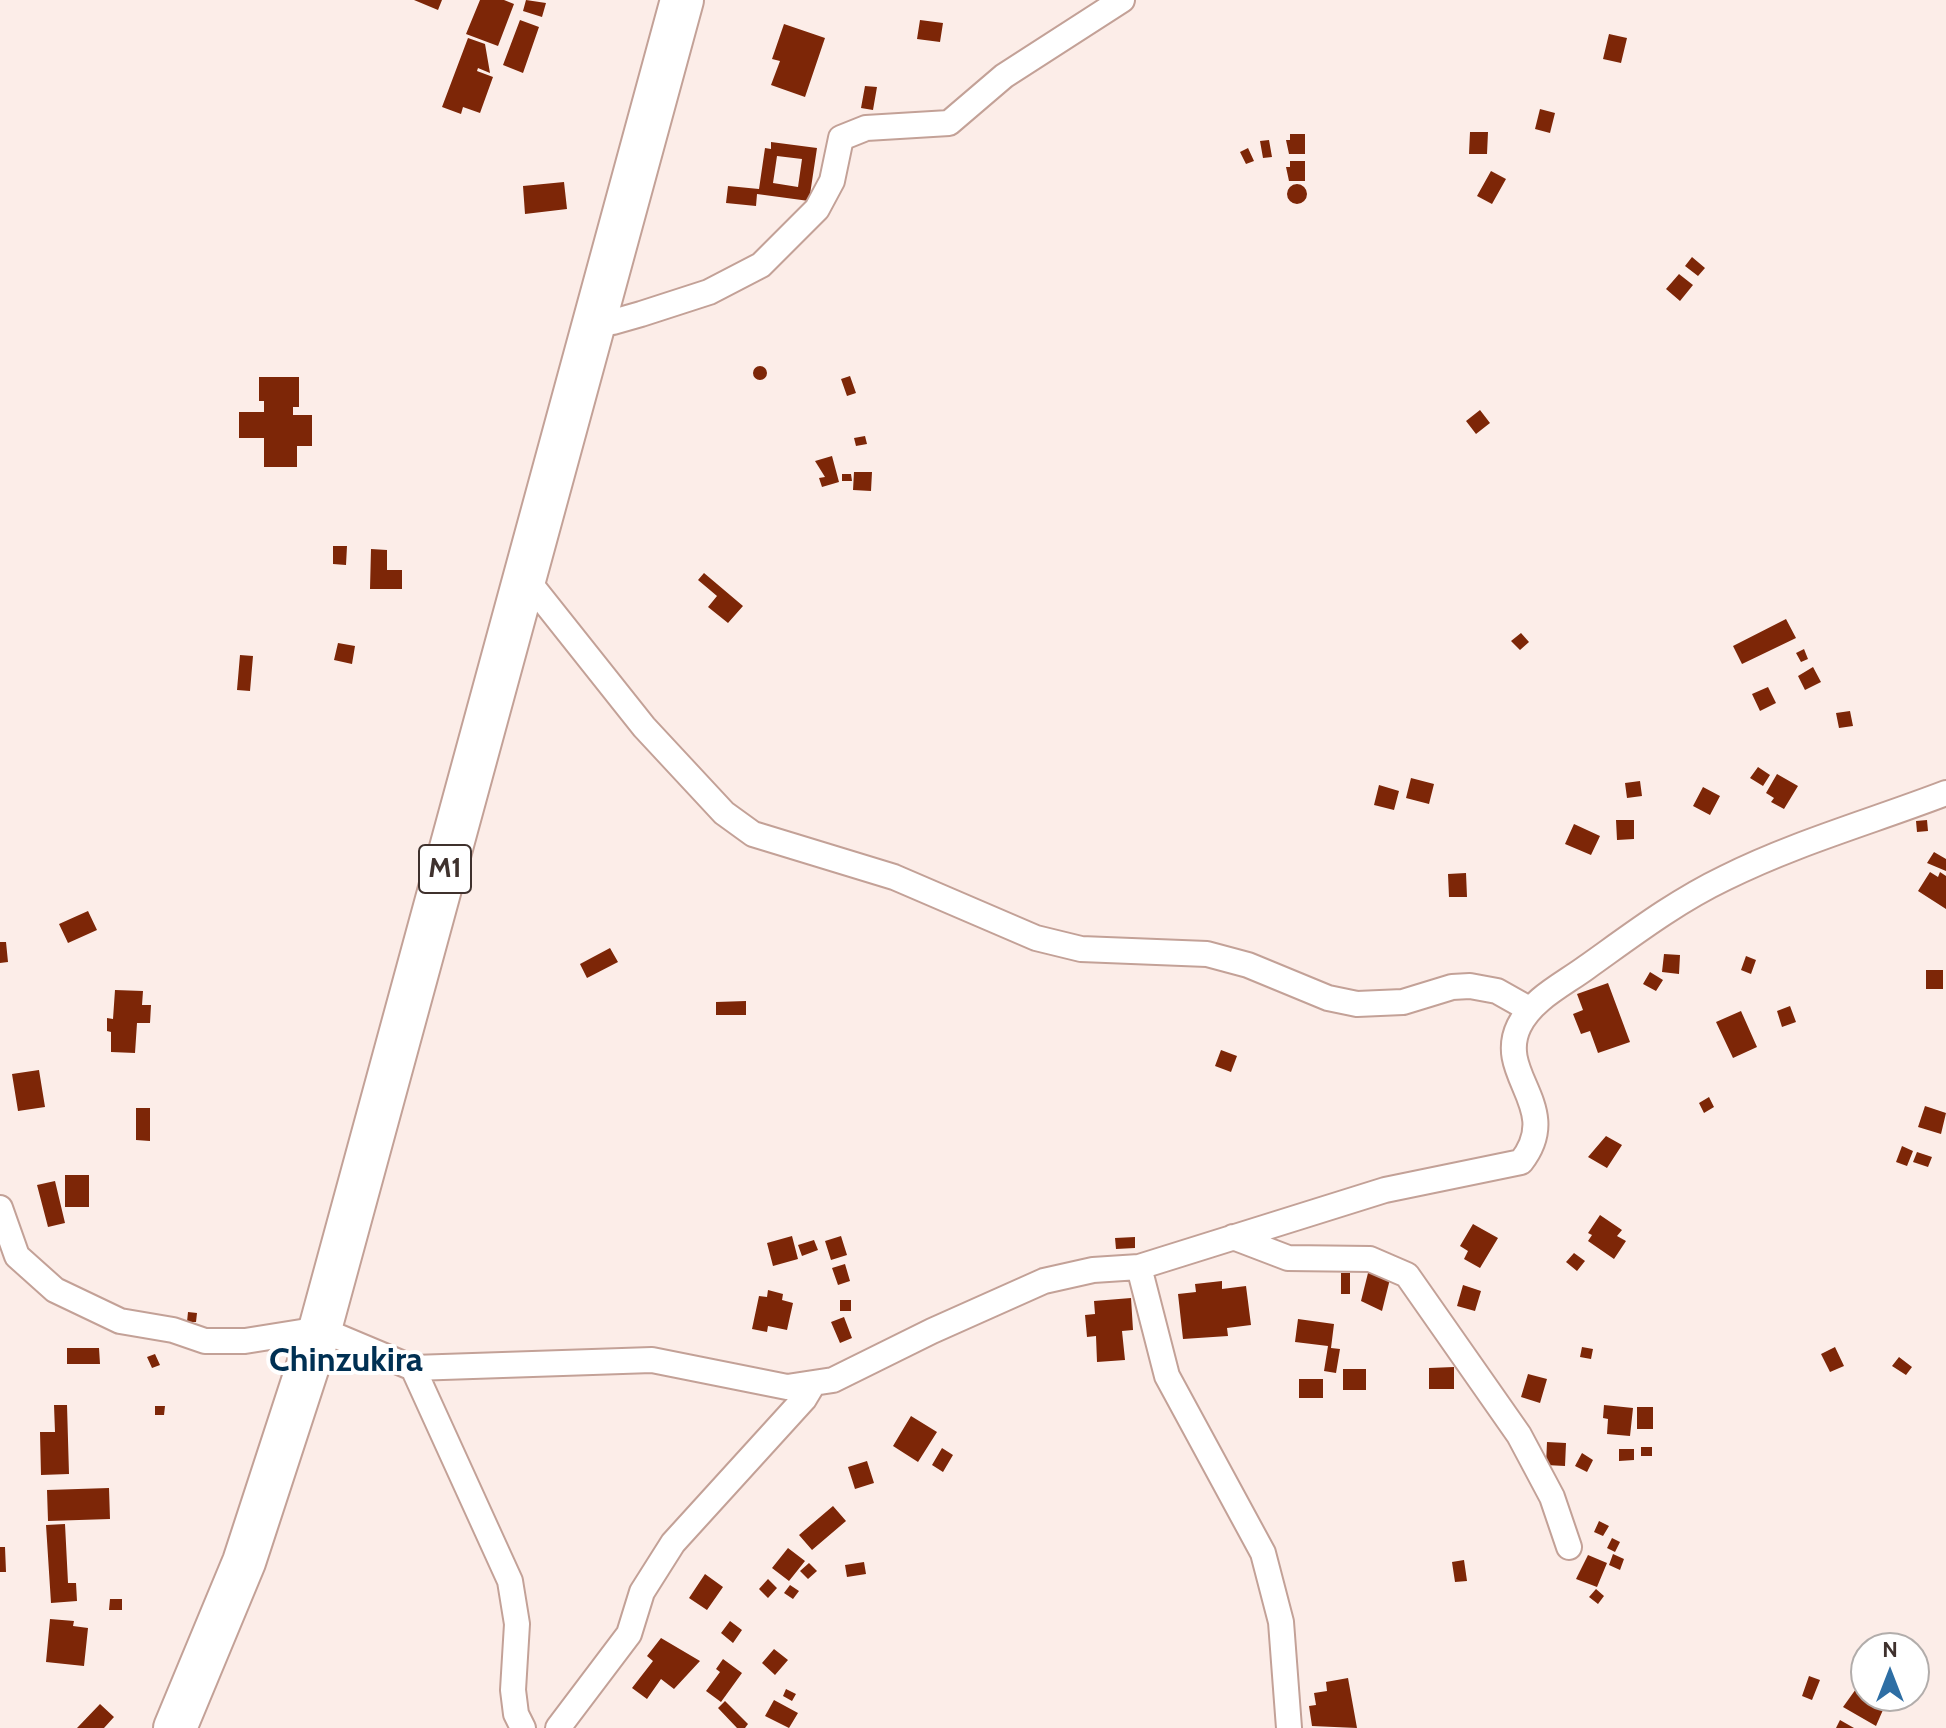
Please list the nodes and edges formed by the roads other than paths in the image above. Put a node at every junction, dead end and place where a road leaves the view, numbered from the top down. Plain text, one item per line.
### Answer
1 (682, 0) edge
2 (1122, 0) edge
3 (595, 316) junction
4 (524, 576) junction
5 (1946, 793) edge
6 (1529, 1009) junction
7 (0, 1208) edge
8 (1233, 1237) junction
9 (8, 1258) edge
10 (1139, 1267) junction
11 (320, 1329) junction
12 (413, 1368) junction
13 (813, 1384) junction
14 (1569, 1547) dead end
15 (175, 1728) edge
16 (523, 1728) edge
17 (558, 1728) edge
18 (1289, 1728) edge

1 - 3 highway, M1
2 - 3 street
3 - 4 highway, M1
4 - 6 street
4 - 11 highway, M1
5 - 6 street
6 - 8 street
7 - 9 street
8 - 10 street
8 - 14 street
9 - 11 street
10 - 13 street
10 - 18 street
11 - 12 street
11 - 15 highway, M1
12 - 13 street
12 - 16 street
13 - 17 street

